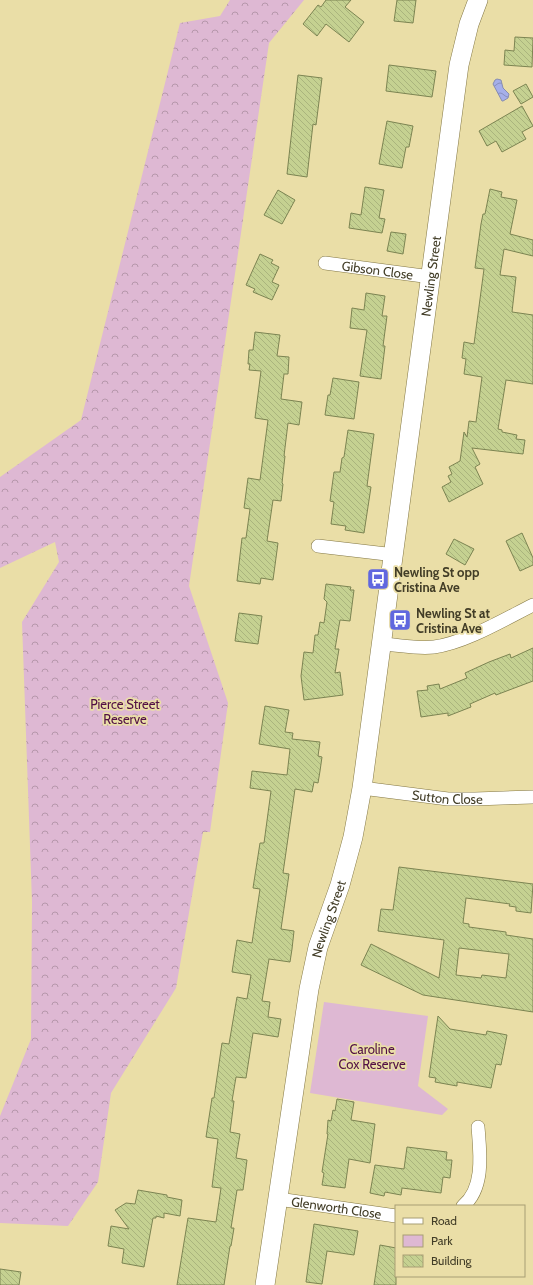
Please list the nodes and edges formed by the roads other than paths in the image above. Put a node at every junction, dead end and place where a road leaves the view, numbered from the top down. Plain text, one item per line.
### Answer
1 (478, 0) edge
2 (325, 262) dead end
3 (431, 277) junction
4 (318, 546) dead end
5 (395, 555) junction
6 (533, 605) edge
7 (382, 644) junction
8 (362, 788) junction
9 (533, 797) edge
10 (478, 1127) dead end
11 (278, 1199) junction
12 (464, 1205) edge
13 (395, 1216) edge
14 (265, 1285) edge

1 - 3 street, Newling Street
2 - 3 street, Gibson Close
3 - 5 street, Newling Street
4 - 5 street
5 - 7 street, Newling Street
6 - 7 street
7 - 8 street, Newling Street
8 - 9 street, Sutton Close
8 - 11 street, Newling Street
10 - 12 street
11 - 13 street, Glenworth Close
11 - 14 street, Newling Street

